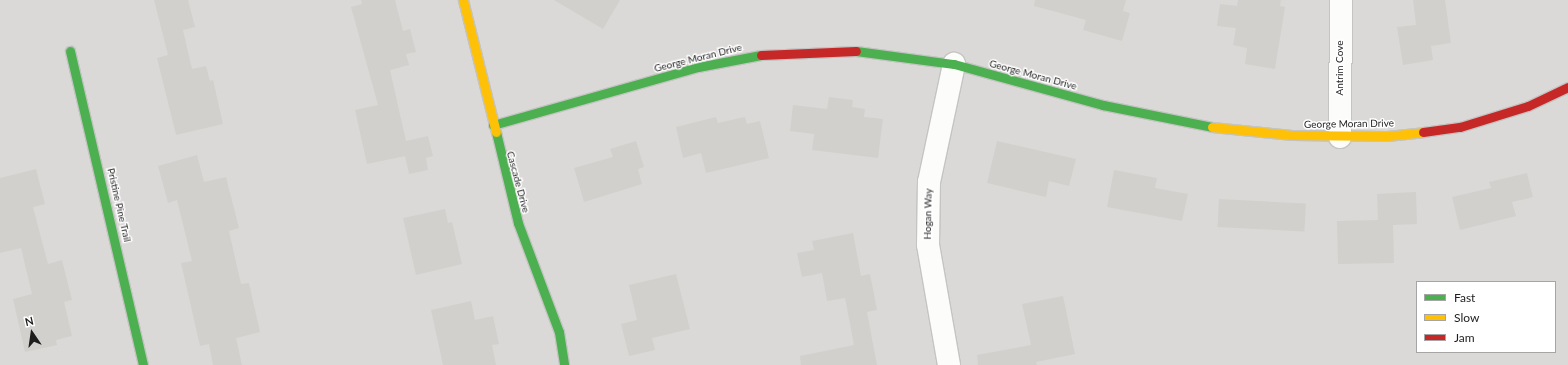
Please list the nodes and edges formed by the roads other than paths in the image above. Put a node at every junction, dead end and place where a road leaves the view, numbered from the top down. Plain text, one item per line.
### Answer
1 (463, 0) edge
2 (1341, 0) edge
3 (70, 51) dead end
4 (954, 64) junction
5 (1568, 87) edge
6 (492, 124) junction
7 (1340, 137) junction
8 (143, 365) edge
9 (564, 365) edge
10 (949, 365) edge

1 - 6 street, Cascade Drive
2 - 7 street, Antrim Cove
3 - 8 street, Pristine Pine Trail
4 - 6 street, George Moran Drive
4 - 7 street, George Moran Drive
4 - 10 street, Hogan Way
5 - 7 street, George Moran Drive
6 - 9 street, Cascade Drive

